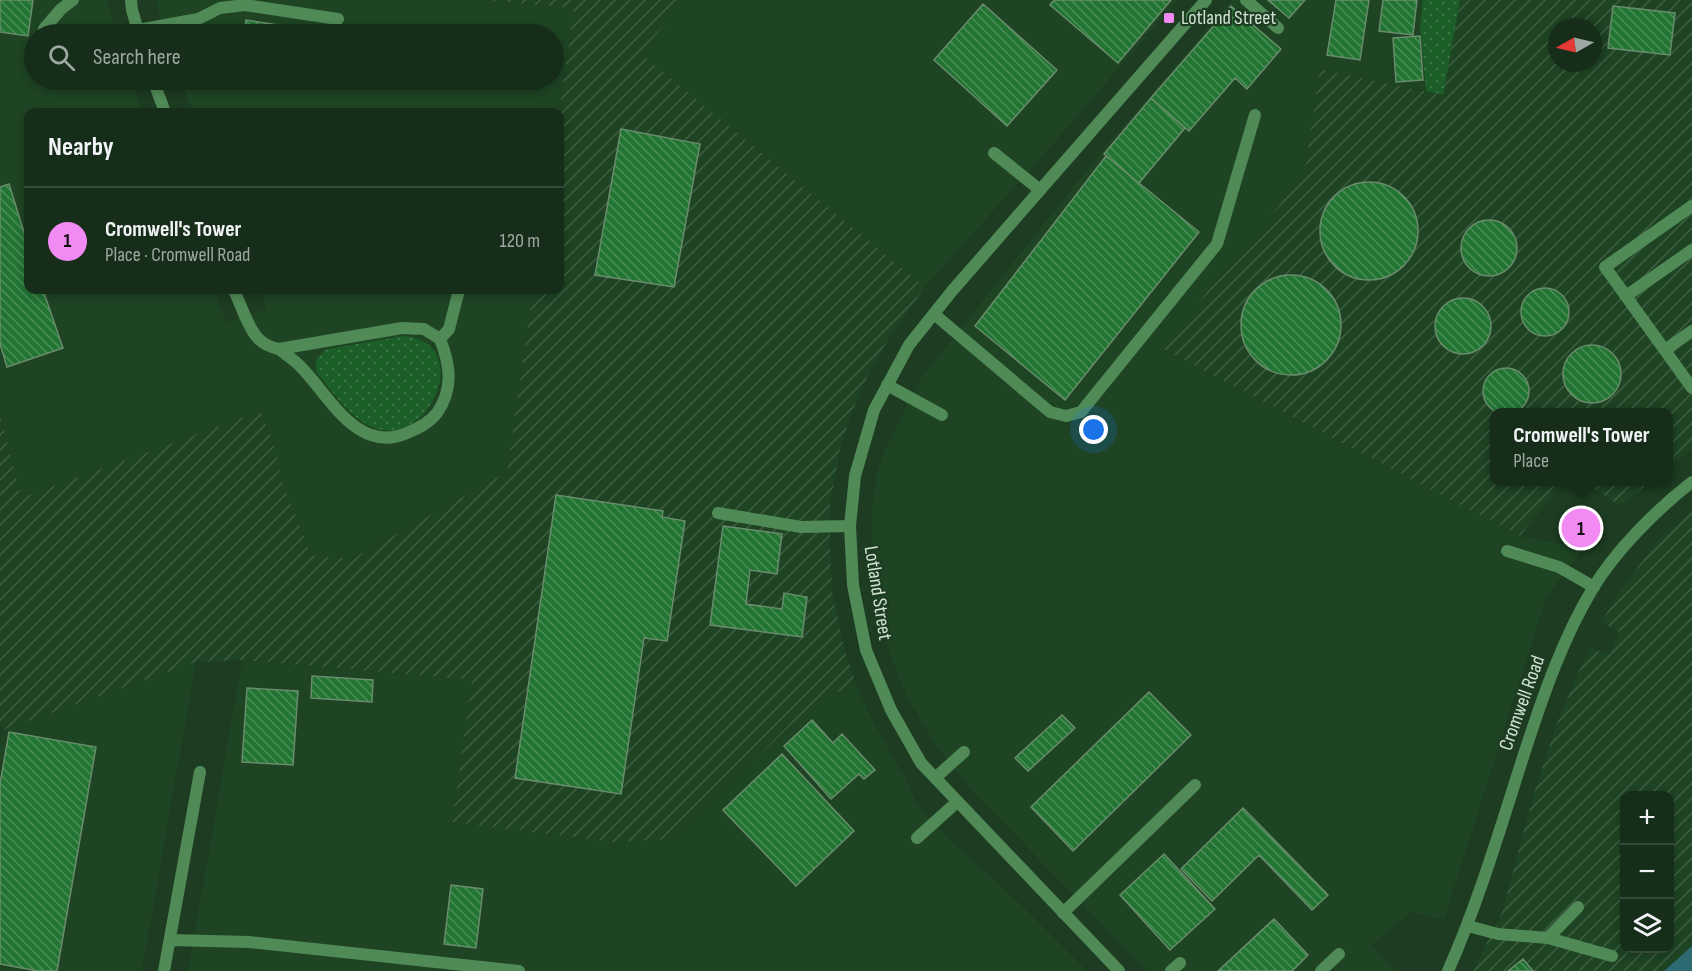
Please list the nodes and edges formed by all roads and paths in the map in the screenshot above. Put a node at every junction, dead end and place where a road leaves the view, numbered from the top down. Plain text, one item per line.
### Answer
1 (73, 0) edge
2 (131, 0) edge
3 (1206, 0) edge
4 (1246, 0) edge
5 (338, 19) dead end
6 (48, 24) edge
7 (136, 24) edge
8 (175, 24) edge
9 (1278, 28) dead end
10 (157, 90) edge
11 (164, 108) edge
12 (1255, 115) dead end
13 (994, 153) dead end
14 (1040, 190) junction
15 (1692, 206) edge
16 (1692, 249) edge
17 (236, 294) edge
18 (458, 294) edge
19 (1626, 296) junction
20 (934, 314) junction
21 (1692, 331) edge
22 (440, 339) junction
23 (279, 349) junction
24 (1665, 350) junction
25 (887, 385) junction
26 (1692, 388) edge
27 (942, 415) dead end
28 (1692, 482) edge
29 (718, 513) dead end
30 (850, 526) junction
31 (1507, 552) dead end
32 (1594, 586) junction
33 (964, 752) dead end
34 (200, 772) dead end
35 (935, 778) junction
36 (1195, 785) dead end
37 (957, 802) junction
38 (917, 838) dead end
39 (1578, 907) dead end
40 (1064, 913) junction
41 (1468, 926) junction
42 (1548, 938) junction
43 (170, 940) junction
44 (1339, 954) dead end
45 (1612, 956) dead end
46 (164, 971) edge
47 (519, 971) edge
48 (1119, 971) edge
49 (1321, 971) edge
50 (1448, 971) edge

1 - 6 street
2 - 7 street
3 - 14 street, Lotland Street
4 - 9 street
5 - 8 street
10 - 11 street
12 - 20 street
13 - 14 street
14 - 20 street, Lotland Street
15 - 19 street
16 - 19 street
17 - 23 street
18 - 22 street
19 - 24 street
20 - 25 street, Lotland Street
21 - 24 street
22 - 23 street
22 - 23 street
24 - 26 street
25 - 27 street
25 - 30 street, Lotland Street
28 - 32 street, Cromwell Road
29 - 30 street
30 - 35 street, Lotland Street
31 - 32 street
32 - 41 street, Cromwell Road
33 - 35 street
34 - 43 street
35 - 37 street, Lotland Street
36 - 40 street
37 - 38 street
37 - 40 street, Lotland Street
39 - 42 street
40 - 48 street, Lotland Street
41 - 42 street
41 - 50 street, Cromwell Road
42 - 45 street
43 - 46 street
43 - 47 street
44 - 49 street

